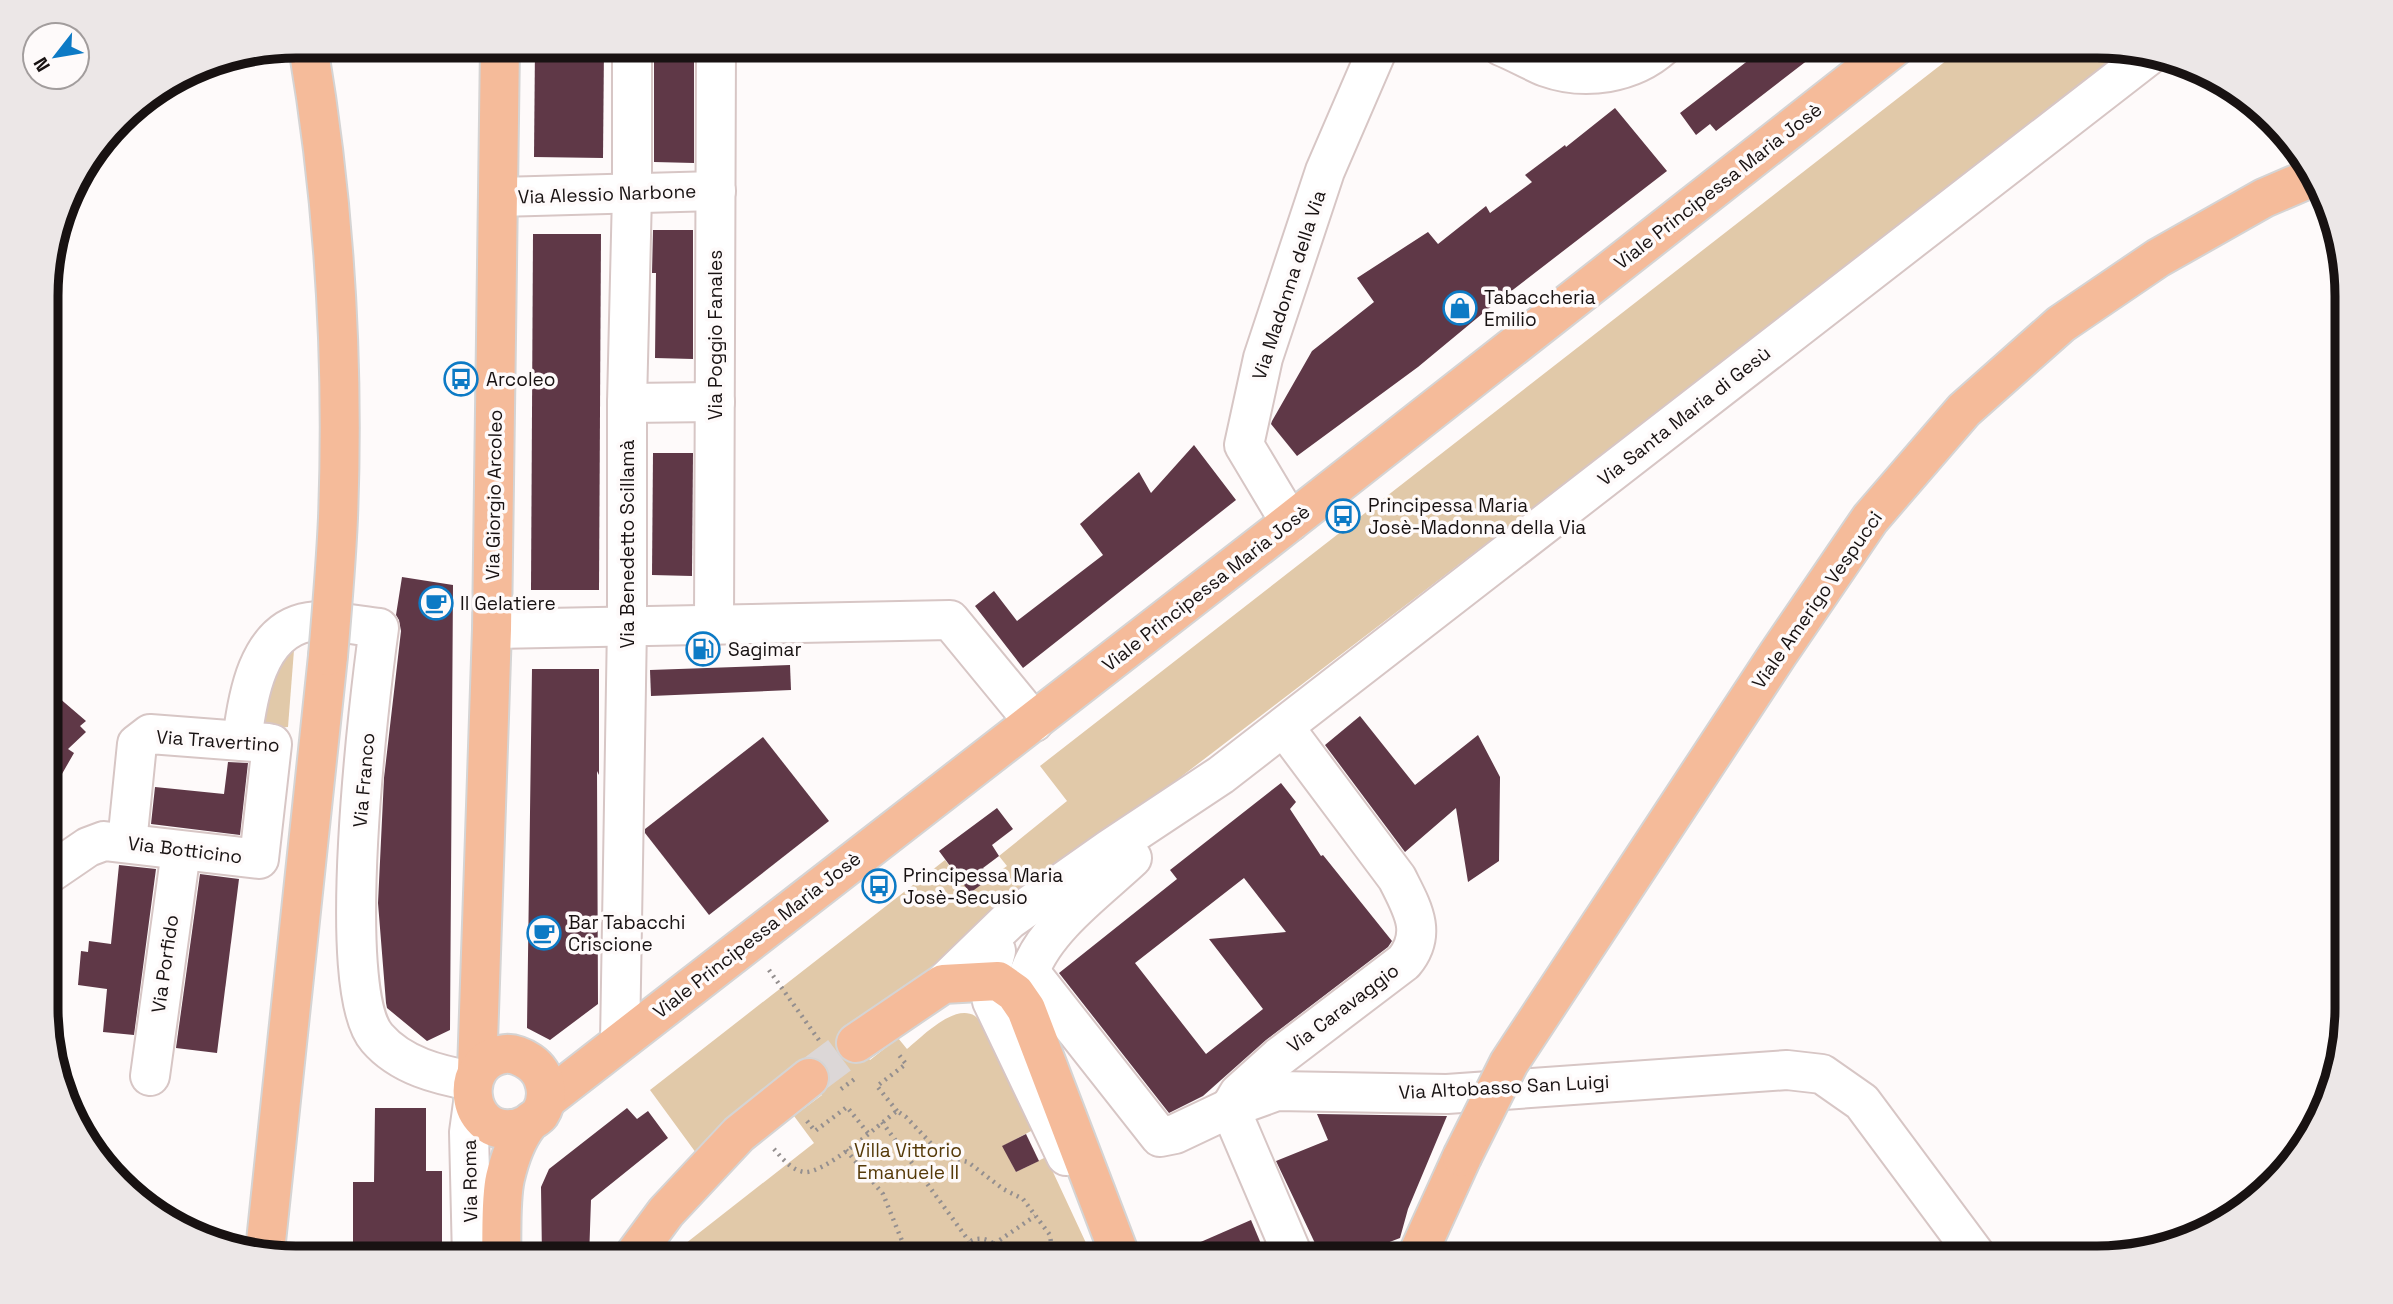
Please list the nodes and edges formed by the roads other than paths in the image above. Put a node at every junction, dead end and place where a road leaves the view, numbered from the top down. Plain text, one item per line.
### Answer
1 (310, 58) edge
2 (500, 58) edge
3 (632, 58) edge
4 (716, 58) edge
5 (1374, 58) edge
6 (1527, 58) edge
7 (1645, 58) edge
8 (1881, 58) edge
9 (2141, 62) edge
10 (2305, 180) edge
11 (716, 191) junction
12 (632, 194) junction
13 (499, 197) junction
14 (715, 402) junction
15 (627, 403) junction
16 (1290, 522) junction
17 (714, 624) junction
18 (627, 625) junction
19 (492, 629) junction
20 (1034, 722) junction
21 (1284, 727) junction
22 (257, 742) junction
23 (319, 748) junction
24 (1221, 775) junction
25 (127, 844) junction
26 (181, 851) junction
27 (58, 867) edge
28 (1009, 920) junction
29 (988, 982) junction
30 (943, 984) junction
31 (1028, 991) junction
32 (620, 1042) junction
33 (150, 1076) dead end
34 (474, 1085) junction
35 (1230, 1108) junction
36 (537, 1112) junction
37 (1462, 1157) junction
38 (266, 1244) edge
39 (476, 1246) edge
40 (481, 1246) edge
41 (641, 1246) edge
42 (1114, 1246) edge
43 (1116, 1246) edge
44 (1289, 1246) edge
45 (1421, 1246) edge
46 (1444, 1246) edge
47 (1969, 1246) edge

1 - 23 main road, bridge
2 - 13 main road, Via Giorgio Arcoleo
3 - 12 street, Via Benedetto Scillamà
4 - 11 street, Via Poggio Fanales
5 - 16 street, Via Madonna della Via
6 - 7 street
8 - 16 main road, Viale Principessa Maria Josè
9 - 21 street, Via Santa Maria di Gesù
10 - 37 main road, Viale Amerigo Vespucci, bridge
11 - 12 street, Via Alessio Narbone
11 - 14 street, Via Poggio Fanales
12 - 13 street, Via Alessio Narbone
12 - 15 street, Via Benedetto Scillamà
13 - 19 main road, Via Giorgio Arcoleo
14 - 15 street
14 - 17 street, Via Poggio Fanales
15 - 18 street, Via Benedetto Scillamà
16 - 20 main road, Viale Principessa Maria Josè
17 - 18 street
17 - 20 street
18 - 19 street
18 - 32 street, Via Benedetto Scillamà
19 - 34 main road, Via Giorgio Arcoleo
20 - 32 main road, Viale Principessa Maria Josè
21 - 24 street, Via Santa Maria di Gesù
21 - 35 street, Via Caravaggio
22 - 23 street, Via Travertino
22 - 25 street, Via Travertino
22 - 26 street, Via Botticino
22 - 34 street, Via Franco
23 - 38 main road
24 - 28 street
24 - 31 street
25 - 26 street, Via Botticino
25 - 27 street, Via Botticino
26 - 33 street, Via Porfido
28 - 29 street
28 - 30 street
29 - 30 main road
29 - 31 main road
29 - 42 street
30 - 41 main road
31 - 35 street, Via Altobasso San Luigi
31 - 43 main road
32 - 36 main road, Viale Principessa Maria Josè
34 - 36 main road
34 - 36 main road
34 - 39 street, Via Roma
35 - 44 street
35 - 47 street, Via Altobasso San Luigi
36 - 40 main road
37 - 45 main road
37 - 46 main road

